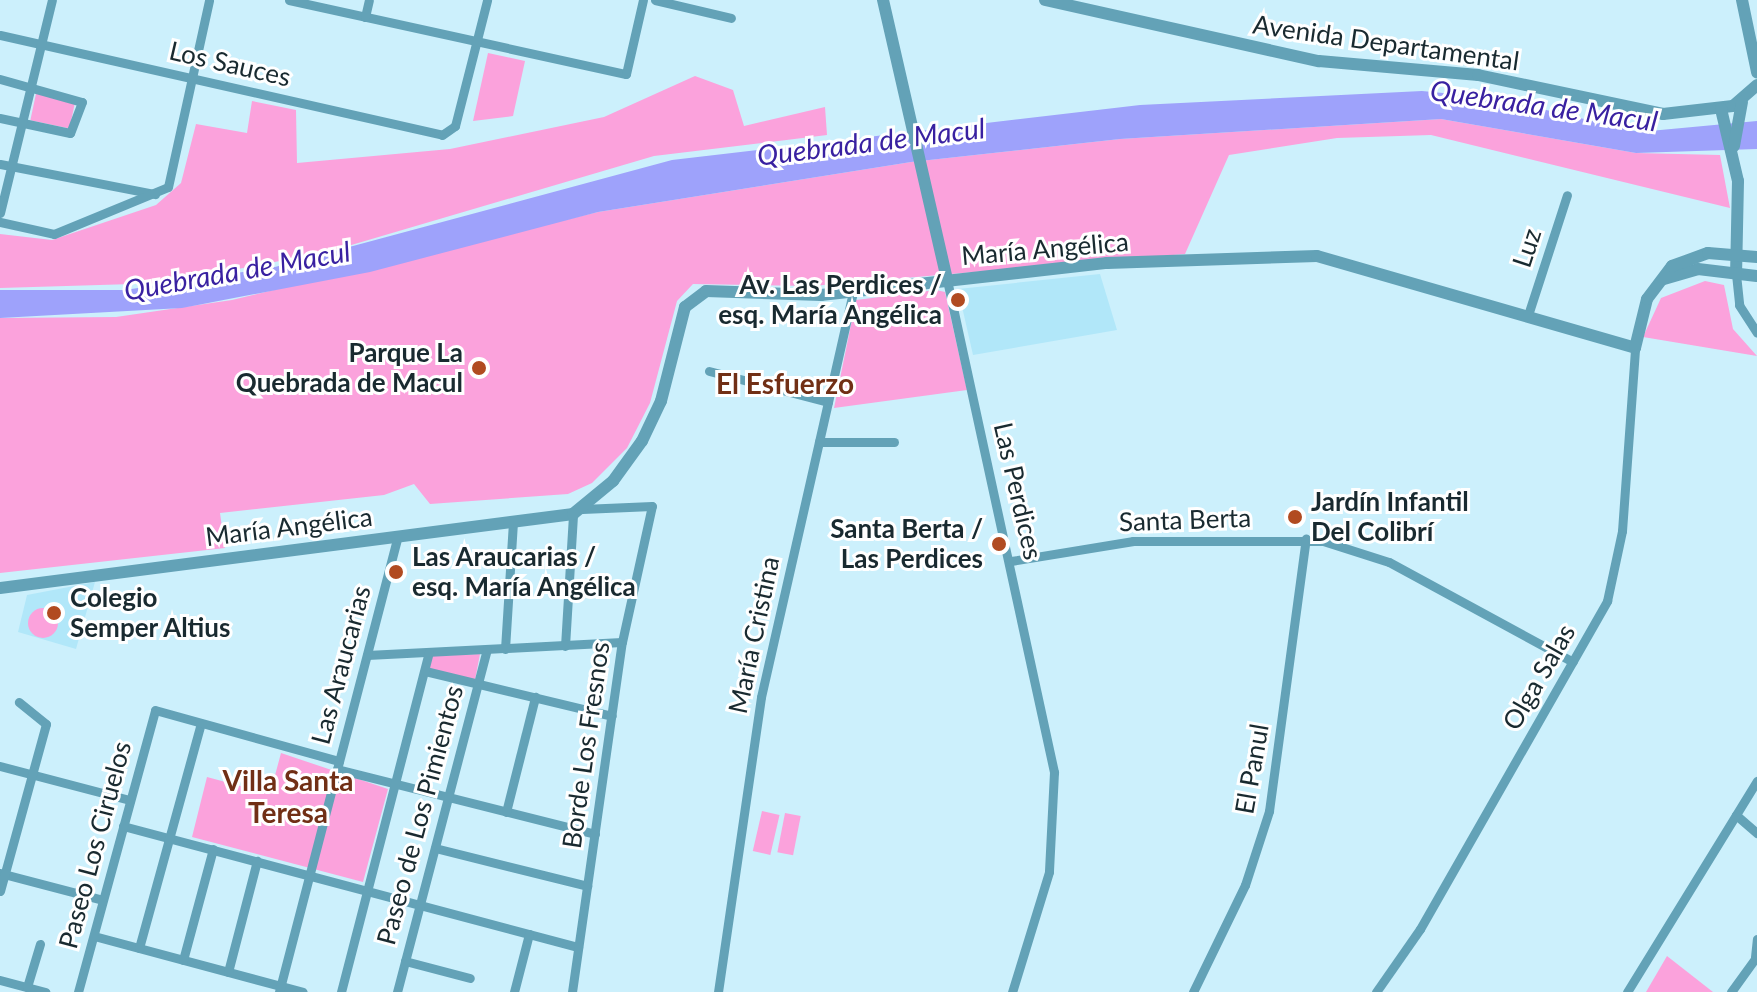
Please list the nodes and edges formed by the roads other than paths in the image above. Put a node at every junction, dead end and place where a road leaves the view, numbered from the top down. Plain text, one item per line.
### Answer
1 (52, 0) edge
2 (209, 0) edge
3 (289, 0) edge
4 (369, 0) edge
5 (487, 0) edge
6 (643, 0) edge
7 (655, 0) edge
8 (883, 0) edge
9 (1045, 0) edge
10 (1742, 0) edge
11 (1075, 3) edge
12 (365, 17) junction
13 (731, 18) dead end
14 (0, 35) edge
15 (478, 41) junction
16 (40, 44) junction
17 (1757, 72) edge
18 (192, 78) junction
19 (0, 79) edge
20 (1757, 85) edge
21 (31, 86) junction
22 (1742, 102) junction
23 (1721, 109) junction
24 (0, 118) edge
25 (1731, 122) junction
26 (22, 123) junction
27 (0, 164) edge
28 (11, 167) junction
29 (159, 195) junction
30 (1567, 195) dead end
31 (0, 213) edge
32 (0, 222) edge
33 (1736, 255) junction
34 (1757, 257) edge
35 (1736, 274) junction
36 (1757, 276) edge
37 (947, 280) junction
38 (1658, 283) junction
39 (853, 291) junction
40 (1528, 315) junction
41 (1757, 333) edge
42 (1635, 348) junction
43 (709, 371) dead end
44 (828, 402) junction
45 (819, 442) junction
46 (894, 442) dead end
47 (652, 506) joint
48 (577, 511) junction
49 (513, 522) junction
50 (398, 535) junction
51 (1306, 539) junction
52 (1011, 561) junction
53 (0, 588) edge
54 (622, 642) junction
55 (565, 646) junction
56 (505, 649) junction
57 (487, 650) junction
58 (429, 652) junction
59 (367, 655) junction
60 (1573, 662) junction
61 (425, 671) junction
62 (478, 683) junction
63 (535, 697) junction
64 (19, 702) dead end
65 (612, 716) junction
66 (201, 723) junction
67 (338, 765) junction
68 (0, 766) edge
69 (32, 774) junction
70 (1757, 781) edge
71 (395, 784) junction
72 (448, 797) junction
73 (130, 800) junction
74 (506, 812) junction
75 (1736, 815) junction
76 (123, 826) junction
77 (1757, 833) edge
78 (595, 834) junction
79 (169, 838) junction
80 (435, 848) junction
81 (213, 849) junction
82 (257, 861) junction
83 (2, 874) edge
84 (310, 875) junction
85 (587, 886) junction
86 (368, 890) junction
87 (0, 891) edge
88 (103, 900) junction
89 (420, 904) junction
90 (529, 934) junction
91 (94, 936) junction
92 (1757, 939) edge
93 (40, 944) dead end
94 (578, 947) junction
95 (139, 948) junction
96 (1756, 957) edge
97 (183, 960) junction
98 (405, 961) junction
99 (228, 972) junction
100 (470, 978) dead end
101 (0, 980) edge
102 (27, 987) junction
103 (280, 989) edge
104 (45, 992) edge
105 (78, 992) edge
106 (303, 992) edge
107 (341, 992) edge
108 (397, 992) edge
109 (514, 992) edge
110 (572, 992) edge
111 (718, 992) edge
112 (1012, 992) edge
113 (1193, 992) edge
114 (1376, 992) edge
115 (1627, 992) edge
116 (1731, 992) edge

1 - 16 street
2 - 18 street
3 - 12 street
4 - 12 street
5 - 15 street
6 - 15 street
7 - 13 street
8 - 37 street, Las Perdices
9 - 11 street, Avenida Departamental
10 - 17 street
11 - 23 street, Avenida Departamental
12 - 15 street
14 - 16 street, Los Sauces
15 - 18 street, Los Sauces
16 - 18 street, Los Sauces
16 - 21 street
18 - 29 street
19 - 21 street
20 - 22 street
21 - 26 street
21 - 26 street
22 - 23 street, Avenida Departamental
22 - 25 street
23 - 25 street
24 - 26 street
25 - 33 street
26 - 28 street
27 - 28 street
28 - 29 street
28 - 31 street
29 - 32 street
30 - 40 street, Luz
33 - 34 street
33 - 35 street
33 - 38 street
35 - 36 street
35 - 38 street
35 - 41 street
37 - 39 street, María Angélica
37 - 40 street, María Angélica
37 - 52 street, Las Perdices
38 - 42 street
39 - 44 street, María Cristina
39 - 48 street, María Angélica
40 - 42 street, María Angélica
42 - 60 street, Olga Salas
43 - 44 street
44 - 45 street, María Cristina
45 - 46 street
45 - 111 street, María Cristina
47 - 48 street, María Angélica
47 - 54 street, Borde Los Fresnos
48 - 49 street, María Angélica
48 - 55 street
49 - 50 street, María Angélica
49 - 56 street
50 - 53 street, María Angélica
50 - 59 street, Las Araucarias
51 - 52 street, Santa Berta
51 - 60 street, Santa Berta
51 - 113 street, El Panul
52 - 112 street, Las Perdices
54 - 55 street
54 - 65 street, Borde Los Fresnos
55 - 56 street
56 - 57 street
57 - 58 street
57 - 62 street, Paseo de Los Pimientos
58 - 59 street
58 - 61 street
59 - 67 street, Las Araucarias
60 - 114 street, Olga Salas
61 - 62 street
61 - 71 street
62 - 63 street
62 - 72 street, Paseo de Los Pimientos
63 - 65 street
63 - 74 street
64 - 69 street
65 - 78 street, Borde Los Fresnos
66 - 67 street
66 - 73 street, Paseo Los Ciruelos
66 - 79 street
67 - 71 street
67 - 84 street, Las Araucarias
68 - 69 street
69 - 73 street
69 - 83 street
70 - 75 street
71 - 72 street
71 - 86 street
72 - 74 street
72 - 80 street, Paseo de Los Pimientos
73 - 76 street, Paseo Los Ciruelos
74 - 78 street
75 - 77 street
75 - 115 street
76 - 79 street
76 - 88 street, Paseo Los Ciruelos
78 - 85 street, Borde Los Fresnos
79 - 81 street
79 - 95 street
80 - 85 street
80 - 89 street, Paseo de Los Pimientos
81 - 82 street
81 - 97 street
82 - 84 street
82 - 99 street
83 - 87 street
83 - 88 street
84 - 86 street
84 - 103 street, Las Araucarias
85 - 94 street, Borde Los Fresnos
86 - 89 street
86 - 107 street
88 - 91 street, Paseo Los Ciruelos
89 - 90 street
89 - 98 street, Paseo de Los Pimientos
90 - 94 street
90 - 109 street
91 - 95 street
91 - 105 street, Paseo Los Ciruelos
92 - 96 street
93 - 102 street
94 - 110 street, Borde Los Fresnos
95 - 97 street
96 - 116 street
97 - 99 street
98 - 100 street
98 - 108 street, Paseo de Los Pimientos
99 - 103 street
101 - 102 street
102 - 104 street
103 - 106 street

